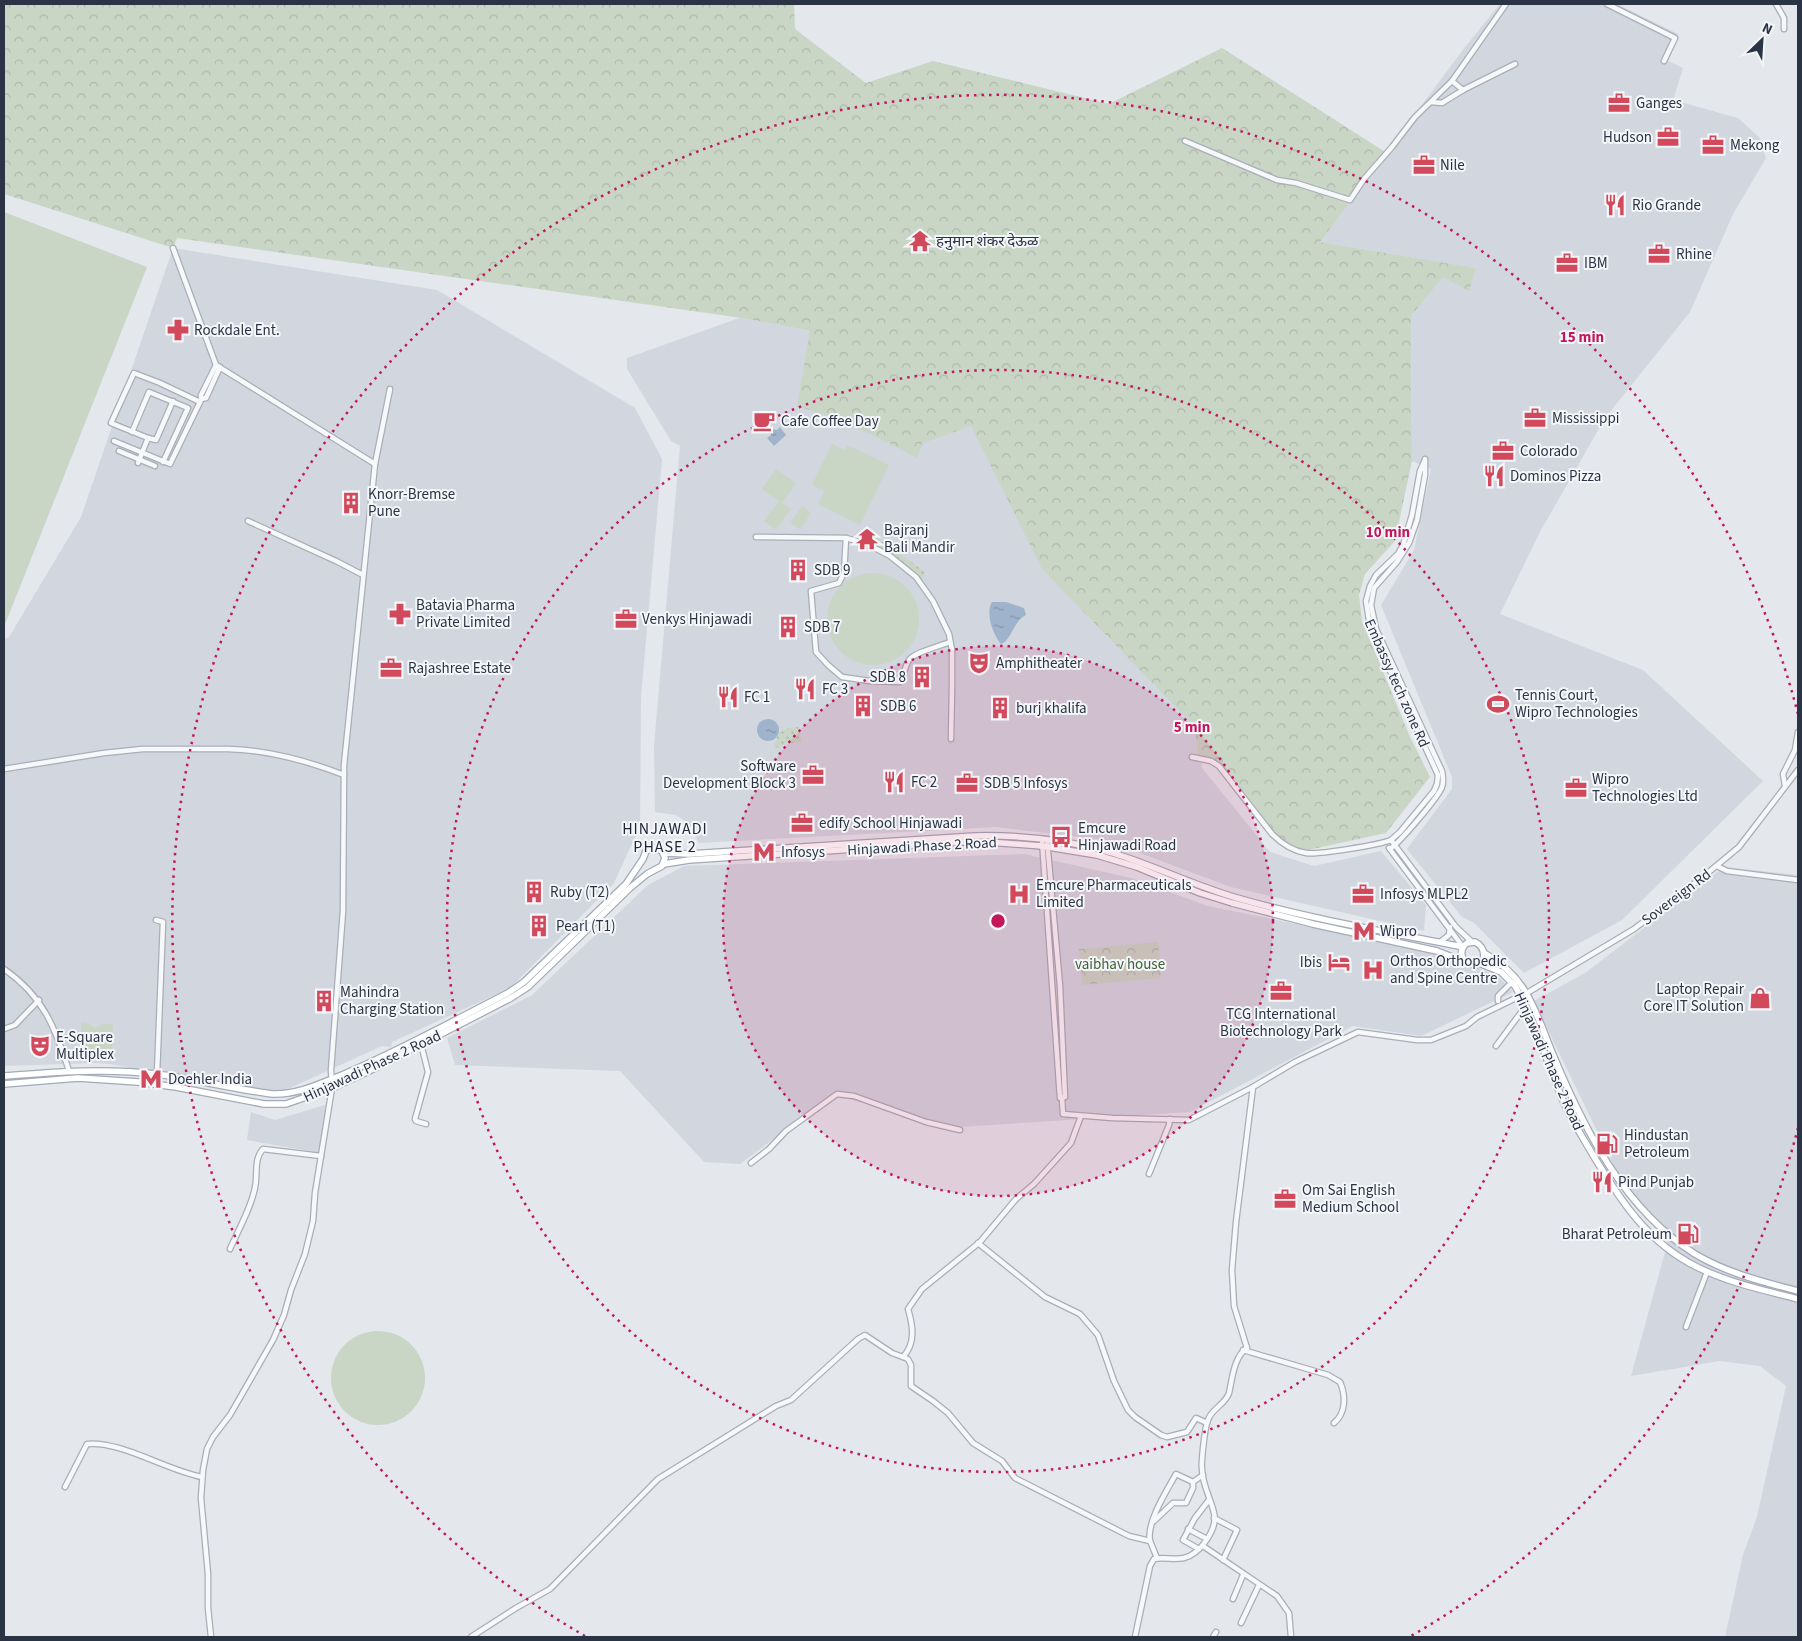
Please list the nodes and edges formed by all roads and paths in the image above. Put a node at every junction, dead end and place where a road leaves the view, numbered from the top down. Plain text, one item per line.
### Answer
1 (1506, 4) edge
2 (1607, 4) edge
3 (1776, 4) edge
4 (1784, 29) dead end
5 (1664, 61) dead end
6 (1515, 64) dead end
7 (1452, 81) junction
8 (1463, 90) junction
9 (1431, 102) junction
10 (1185, 142) dead end
11 (173, 248) dead end
12 (218, 366) junction
13 (160, 383) junction
14 (390, 390) dead end
15 (155, 394) junction
16 (201, 400) junction
17 (172, 401) junction
18 (132, 432) junction
19 (176, 435) junction
20 (148, 438) junction
21 (183, 438) junction
22 (114, 441) dead end
23 (127, 447) junction
24 (119, 451) dead end
25 (125, 453) junction
26 (142, 453) junction
27 (1424, 460) dead end
28 (139, 461) junction
29 (163, 462) junction
30 (375, 464) junction
31 (155, 466) dead end
32 (1418, 500) junction
33 (248, 521) dead end
34 (756, 537) dead end
35 (846, 538) junction
36 (363, 575) junction
37 (950, 642) junction
38 (1798, 732) edge
39 (951, 739) dead end
40 (1192, 757) dead end
41 (4, 769) edge
42 (1798, 770) edge
43 (344, 775) junction
44 (1785, 786) junction
45 (1388, 841) junction
46 (1045, 843) junction
47 (1392, 847) junction
48 (789, 850) junction
49 (664, 853) junction
50 (643, 859) junction
51 (664, 864) junction
52 (1717, 866) junction
53 (655, 869) junction
54 (1798, 880) edge
55 (156, 920) dead end
56 (1450, 927) junction
57 (1439, 942) junction
58 (1472, 942) junction
59 (1463, 947) junction
60 (1484, 953) junction
61 (1464, 960) junction
62 (1479, 963) junction
63 (4, 968) edge
64 (1512, 982) junction
65 (514, 992) junction
66 (1527, 993) junction
67 (1520, 996) junction
68 (39, 1000) junction
69 (1498, 1000) dead end
70 (1525, 1007) junction
71 (1053, 1014) junction
72 (1060, 1014) junction
73 (4, 1029) edge
74 (421, 1044) junction
75 (1496, 1046) dead end
76 (69, 1071) junction
77 (157, 1074) junction
78 (4, 1076) edge
79 (331, 1080) junction
80 (156, 1083) junction
81 (4, 1084) edge
82 (1253, 1087) junction
83 (332, 1088) junction
84 (1062, 1098) junction
85 (1081, 1116) junction
86 (1170, 1119) junction
87 (426, 1124) dead end
88 (960, 1130) dead end
89 (321, 1156) junction
90 (751, 1163) dead end
91 (1149, 1174) dead end
92 (978, 1243) junction
93 (230, 1249) dead end
94 (1707, 1272) junction
95 (1798, 1291) edge
96 (1798, 1299) edge
97 (1686, 1327) dead end
98 (1243, 1350) junction
99 (903, 1357) junction
100 (1207, 1423) junction
101 (1334, 1423) dead end
102 (1203, 1475) junction
103 (202, 1477) junction
104 (1193, 1482) junction
105 (65, 1487) dead end
106 (1209, 1500) junction
107 (1214, 1518) junction
108 (1154, 1521) junction
109 (1188, 1530) junction
110 (1207, 1539) junction
111 (1150, 1541) junction
112 (1201, 1547) junction
113 (1157, 1558) junction
114 (1223, 1560) junction
115 (1243, 1575) junction
116 (1259, 1584) junction
117 (1233, 1599) dead end
118 (1241, 1623) dead end
119 (211, 1637) edge
120 (471, 1637) edge
121 (1135, 1637) edge
122 (1291, 1637) edge

1 - 7 street
2 - 5 street
3 - 4 street
6 - 8 street
7 - 8 street
7 - 9 street
8 - 9 street
9 - 10 street
11 - 12 street
12 - 16 street
12 - 30 street
13 - 15 street
13 - 16 street
13 - 18 street
14 - 30 street
15 - 17 street
15 - 18 street
16 - 21 street
17 - 19 street
17 - 20 street
18 - 20 street
19 - 21 street
19 - 29 street
20 - 26 street
21 - 29 street
22 - 23 street
23 - 25 street
23 - 26 street
24 - 25 street
25 - 28 street
26 - 28 street
26 - 29 street
27 - 32 street, Embassy tech zone Rd
28 - 31 street
30 - 36 street
32 - 45 street, Embassy tech zone Rd
32 - 47 street
33 - 36 street
34 - 35 street
35 - 37 street
35 - 37 street
36 - 43 street
37 - 39 street
38 - 44 street
40 - 45 street
41 - 43 street
42 - 44 street, Sovereign Rd
43 - 79 street
44 - 52 street, Sovereign Rd
45 - 47 street
46 - 48 main road, Hinjawadi Phase 2 Road
46 - 57 main road, Hinjawadi Phase 2 Road
46 - 61 main road, Hinjawadi Phase 2 Road
46 - 71 street
46 - 72 street
47 - 56 street
47 - 58 street
48 - 49 main road, Hinjawadi Phase 2 Road
48 - 51 main road, Hinjawadi Phase 2 Road
49 - 50 main road
49 - 51 main road
50 - 53 main road
50 - 65 main road, Hinjawadi Phase 2 Road
51 - 53 main road
52 - 54 street
52 - 66 street, Sovereign Rd
53 - 65 main road, Hinjawadi Phase 2 Road
55 - 77 street
56 - 57 street
56 - 59 street
57 - 59 main road, Hinjawadi Phase 2 Road
58 - 59 main road
58 - 60 main road
59 - 61 main road
60 - 62 main road
60 - 66 main road, Hinjawadi Phase 2 Road
61 - 62 main road
62 - 64 main road, Hinjawadi Phase 2 Road
63 - 68 street
64 - 67 main road, Hinjawadi Phase 2 Road
64 - 69 street
65 - 74 main road, Hinjawadi Phase 2 Road
65 - 79 main road, Hinjawadi Phase 2 Road
66 - 95 main road, Hinjawadi Phase 2 Road
67 - 70 main road, Hinjawadi Phase 2 Road
67 - 82 street
68 - 73 street
68 - 76 street
70 - 75 street
70 - 94 main road, Hinjawadi Phase 2 Road
71 - 72 street
71 - 84 street
72 - 84 street
74 - 83 main road, Hinjawadi Phase 2 Road
74 - 87 street
76 - 77 main road, Hinjawadi Phase 2 Road
76 - 78 main road, Hinjawadi Phase 2 Road
77 - 79 main road, Hinjawadi Phase 2 Road
77 - 80 main road
79 - 83 street
80 - 81 main road, Hinjawadi Phase 2 Road
80 - 83 main road, Hinjawadi Phase 2 Road
82 - 86 street
82 - 98 street
83 - 89 street
84 - 85 street
85 - 86 street
85 - 92 street
86 - 91 street
88 - 90 street
89 - 93 street
89 - 103 street
92 - 99 street
92 - 100 street
94 - 96 main road, Hinjawadi Phase 2 Road
94 - 97 street
98 - 100 street
98 - 101 street
99 - 111 street
99 - 120 street
100 - 102 street
102 - 104 street
102 - 106 street
103 - 105 street
103 - 119 street
104 - 108 street
104 - 108 street
106 - 107 street
106 - 109 street
107 - 110 street
107 - 114 street
108 - 111 street
109 - 110 street
109 - 112 street
110 - 112 street
111 - 113 street
112 - 113 street
112 - 114 street
113 - 121 street
114 - 115 street
115 - 116 street
115 - 117 street
116 - 118 street
116 - 122 street

